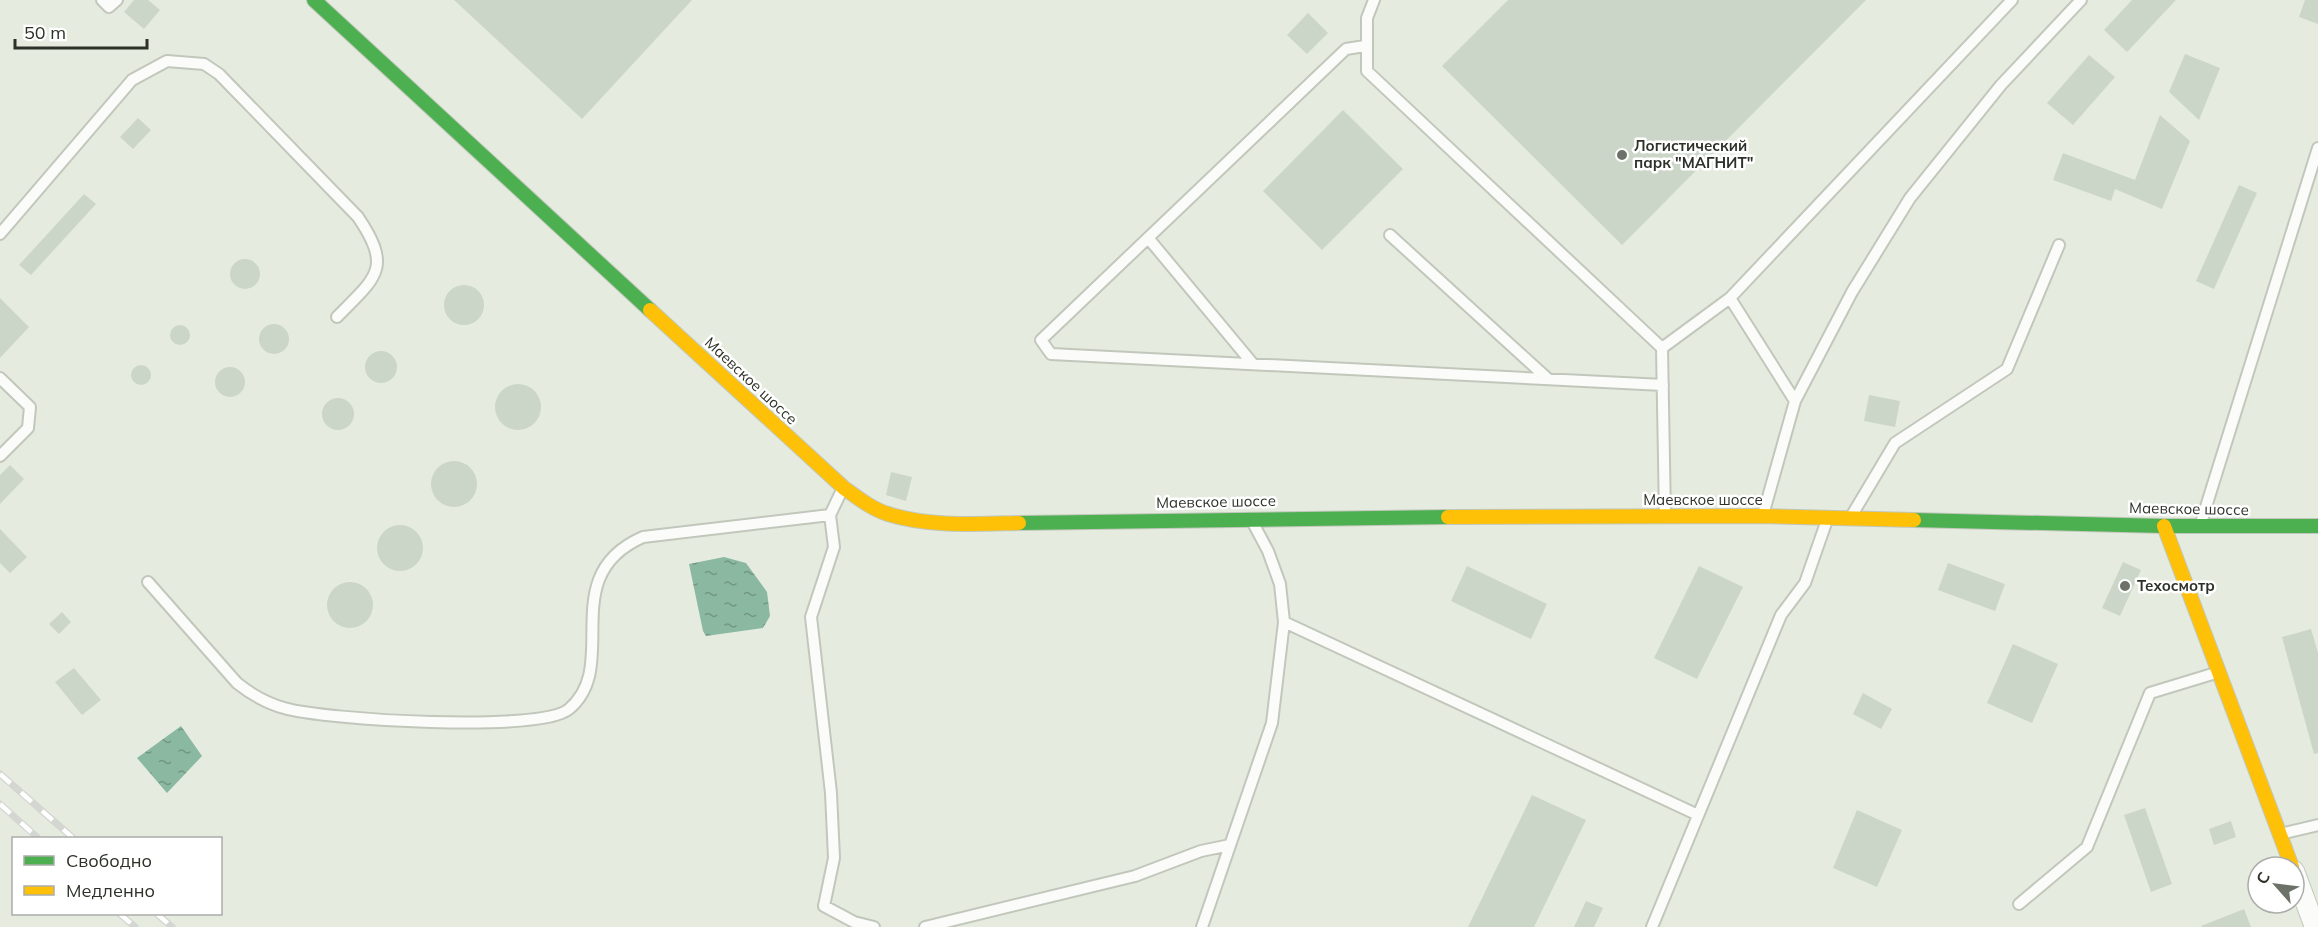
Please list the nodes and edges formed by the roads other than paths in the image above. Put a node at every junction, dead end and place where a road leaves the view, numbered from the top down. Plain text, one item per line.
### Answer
1 (102, 0) edge
2 (117, 0) edge
3 (306, 0) edge
4 (1374, 0) edge
5 (2012, 0) edge
6 (2081, 0) edge
7 (317, 3) edge
8 (1365, 46) junction
9 (2318, 148) edge
10 (0, 234) edge
11 (1390, 235) dead end
12 (1149, 239) junction
13 (2059, 245) dead end
14 (1730, 298) junction
15 (337, 317) dead end
16 (1662, 348) junction
17 (1253, 364) junction
18 (0, 378) edge
19 (1548, 379) junction
20 (1662, 385) junction
21 (1795, 401) junction
22 (0, 456) edge
23 (844, 488) junction
24 (830, 515) junction
25 (1665, 516) junction
26 (1762, 516) junction
27 (1828, 517) junction
28 (1250, 518) junction
29 (1850, 518) junction
30 (2164, 526) junction
31 (2200, 526) junction
32 (2318, 526) edge
33 (148, 582) dead end
34 (1284, 622) junction
35 (2219, 672) junction
36 (1698, 815) junction
37 (2318, 825) edge
38 (2280, 834) junction
39 (1230, 845) junction
40 (2288, 855) edge
41 (2019, 903) dead end
42 (2306, 903) edge
43 (874, 927) edge
44 (925, 927) edge
45 (1202, 927) edge
46 (1652, 927) edge
47 (2315, 927) edge

1 - 2 lane
3 - 7 lane
4 - 8 lane
5 - 14 lane
6 - 21 lane
7 - 23 street, Маевское шоссе
8 - 12 lane
8 - 16 lane
9 - 31 lane
10 - 15 lane
11 - 19 lane
12 - 17 lane
12 - 17 lane
13 - 29 lane
14 - 16 lane
14 - 21 lane
16 - 20 lane
17 - 19 lane
18 - 22 lane
19 - 20 lane
20 - 25 lane
21 - 26 lane
23 - 24 lane
23 - 28 street, Маевское шоссе
24 - 33 lane
24 - 43 lane
25 - 26 street, Маевское шоссе
25 - 28 street, Маевское шоссе
26 - 27 street, Маевское шоссе
27 - 29 street, Маевское шоссе
27 - 36 lane
28 - 34 lane
29 - 30 street, Маевское шоссе
30 - 31 street, Маевское шоссе
30 - 35 street
31 - 32 street, Маевское шоссе
34 - 36 lane
34 - 39 lane
35 - 38 street
35 - 41 lane
36 - 46 lane
37 - 38 lane
38 - 40 street
39 - 44 lane
39 - 45 lane
42 - 47 street

